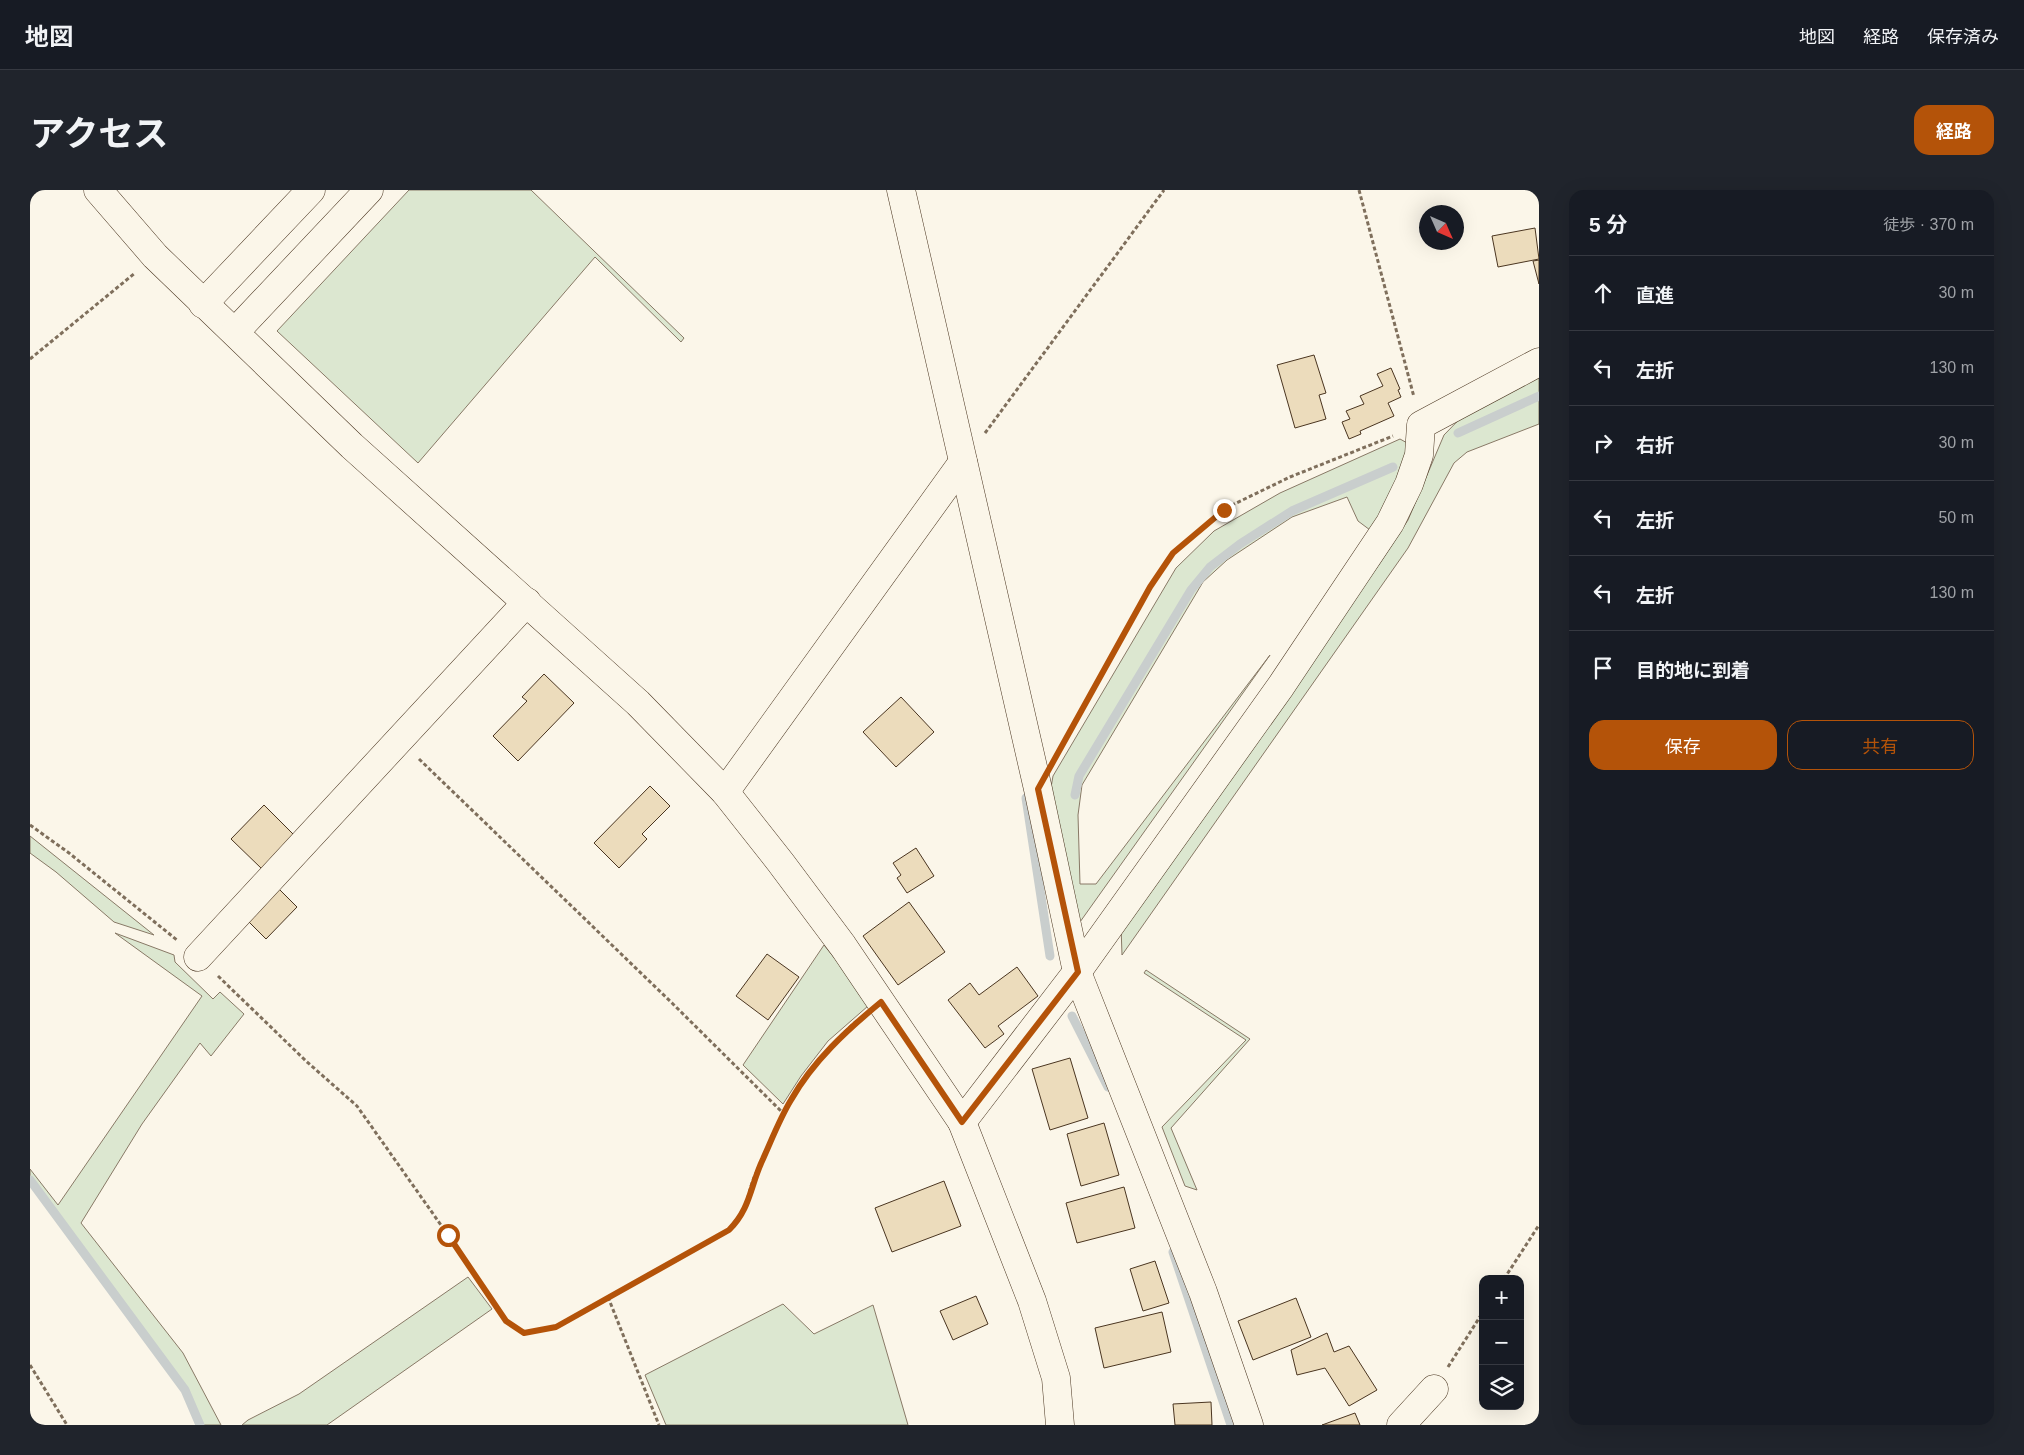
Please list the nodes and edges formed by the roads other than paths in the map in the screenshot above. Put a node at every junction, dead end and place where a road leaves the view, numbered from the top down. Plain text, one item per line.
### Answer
1 (98, 190) edge
2 (311, 190) edge
3 (369, 190) edge
4 (900, 190) edge
5 (203, 304) junction
6 (235, 332) junction
7 (1539, 362) edge
8 (964, 462) junction
9 (527, 602) junction
10 (725, 792) junction
11 (198, 957) road end
12 (1078, 972) junction
13 (962, 1122) junction
14 (1434, 1389) road end
15 (1060, 1425) edge
16 (1249, 1425) edge
17 (1401, 1425) edge

1 - 5 street
2 - 5 street
3 - 6 street
4 - 8 street
5 - 6 street
6 - 9 street
7 - 12 street
8 - 10 street
8 - 12 street
9 - 10 street
9 - 11 street
10 - 13 street
12 - 13 street
12 - 16 street
13 - 15 street
14 - 17 street

